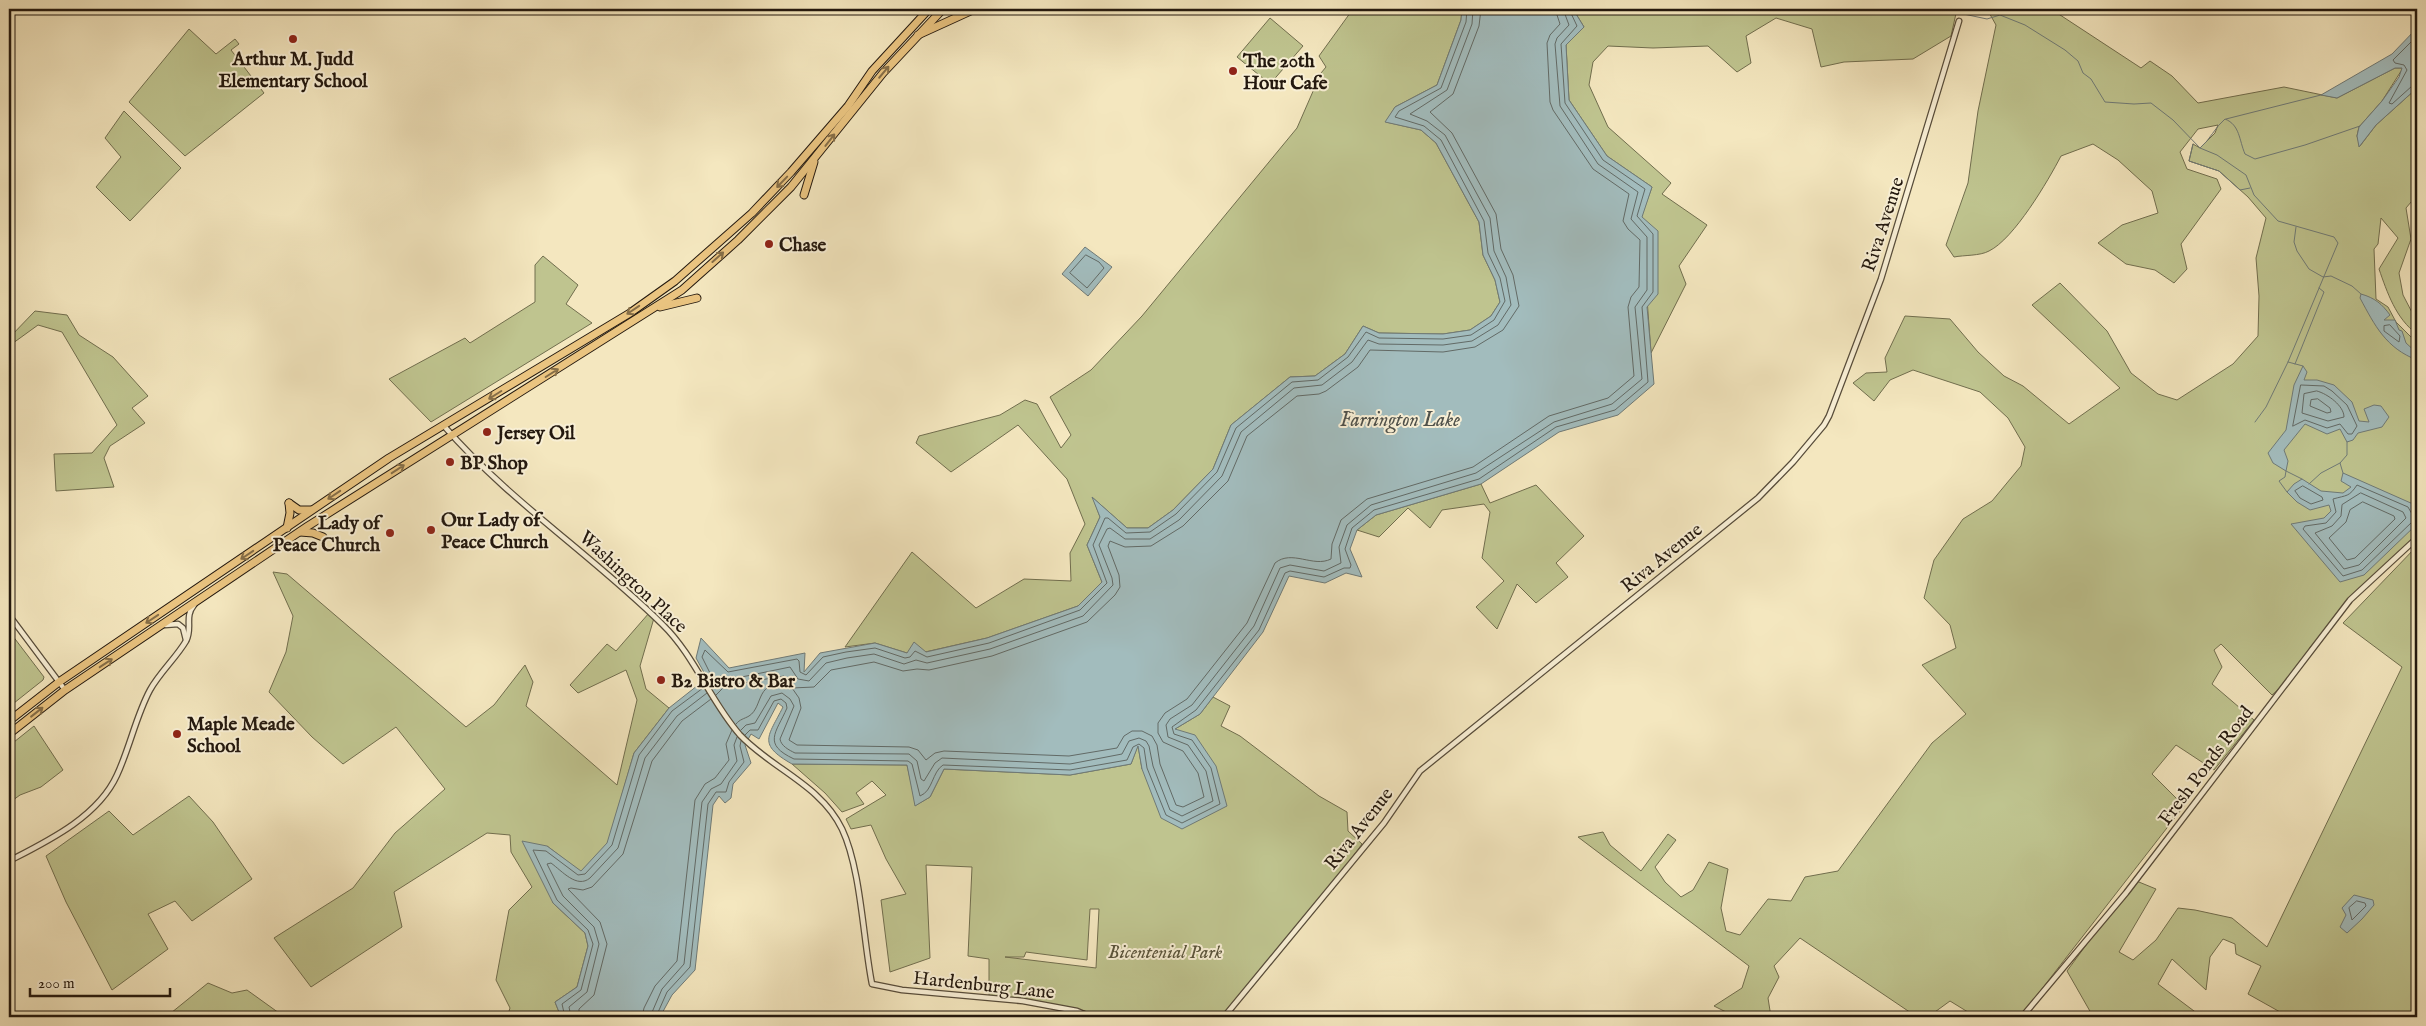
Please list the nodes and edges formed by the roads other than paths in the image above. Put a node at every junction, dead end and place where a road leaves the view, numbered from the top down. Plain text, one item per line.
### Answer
1 (928, 9) edge
2 (943, 9) edge
3 (975, 9) edge
4 (1958, 21) dead end
5 (916, 36) junction
6 (850, 108) junction
7 (815, 160) junction
8 (791, 187) junction
9 (698, 298) dead end
10 (653, 309) junction
11 (444, 426) junction
12 (452, 434) junction
13 (314, 509) junction
14 (287, 528) junction
15 (299, 532) junction
16 (323, 537) dead end
17 (2417, 538) edge
18 (194, 605) junction
19 (9, 615) edge
20 (164, 625) junction
21 (186, 641) junction
22 (59, 682) junction
23 (65, 690) junction
24 (9, 720) edge
25 (9, 734) edge
26 (9, 861) edge
27 (872, 984) joint
28 (1091, 1017) edge
29 (1224, 1017) edge
30 (2022, 1017) edge

1 - 6 highway
2 - 5 highway
3 - 5 highway
4 - 29 street, Riva Avenue
6 -> 5 highway
7 -> 6 highway
6 -> 11 highway
7 - 8 highway
7 - 8 highway
10 -> 8 highway
9 - 10 highway
12 -> 10 highway
11 - 12 street, Washington Place
11 -> 13 highway
15 -> 12 highway
12 - 27 street, Washington Place
13 - 14 highway
13 - 14 highway
14 -> 22 highway
15 - 16 highway
15 - 18 highway
17 - 30 street, Fresh Ponds Road
18 - 20 highway
18 - 21 street
19 - 22 street
20 - 21 street
23 -> 20 highway
21 - 26 street
22 - 23 street
22 - 24 highway
25 -> 23 highway
27 - 28 street, Hardenburg Lane

